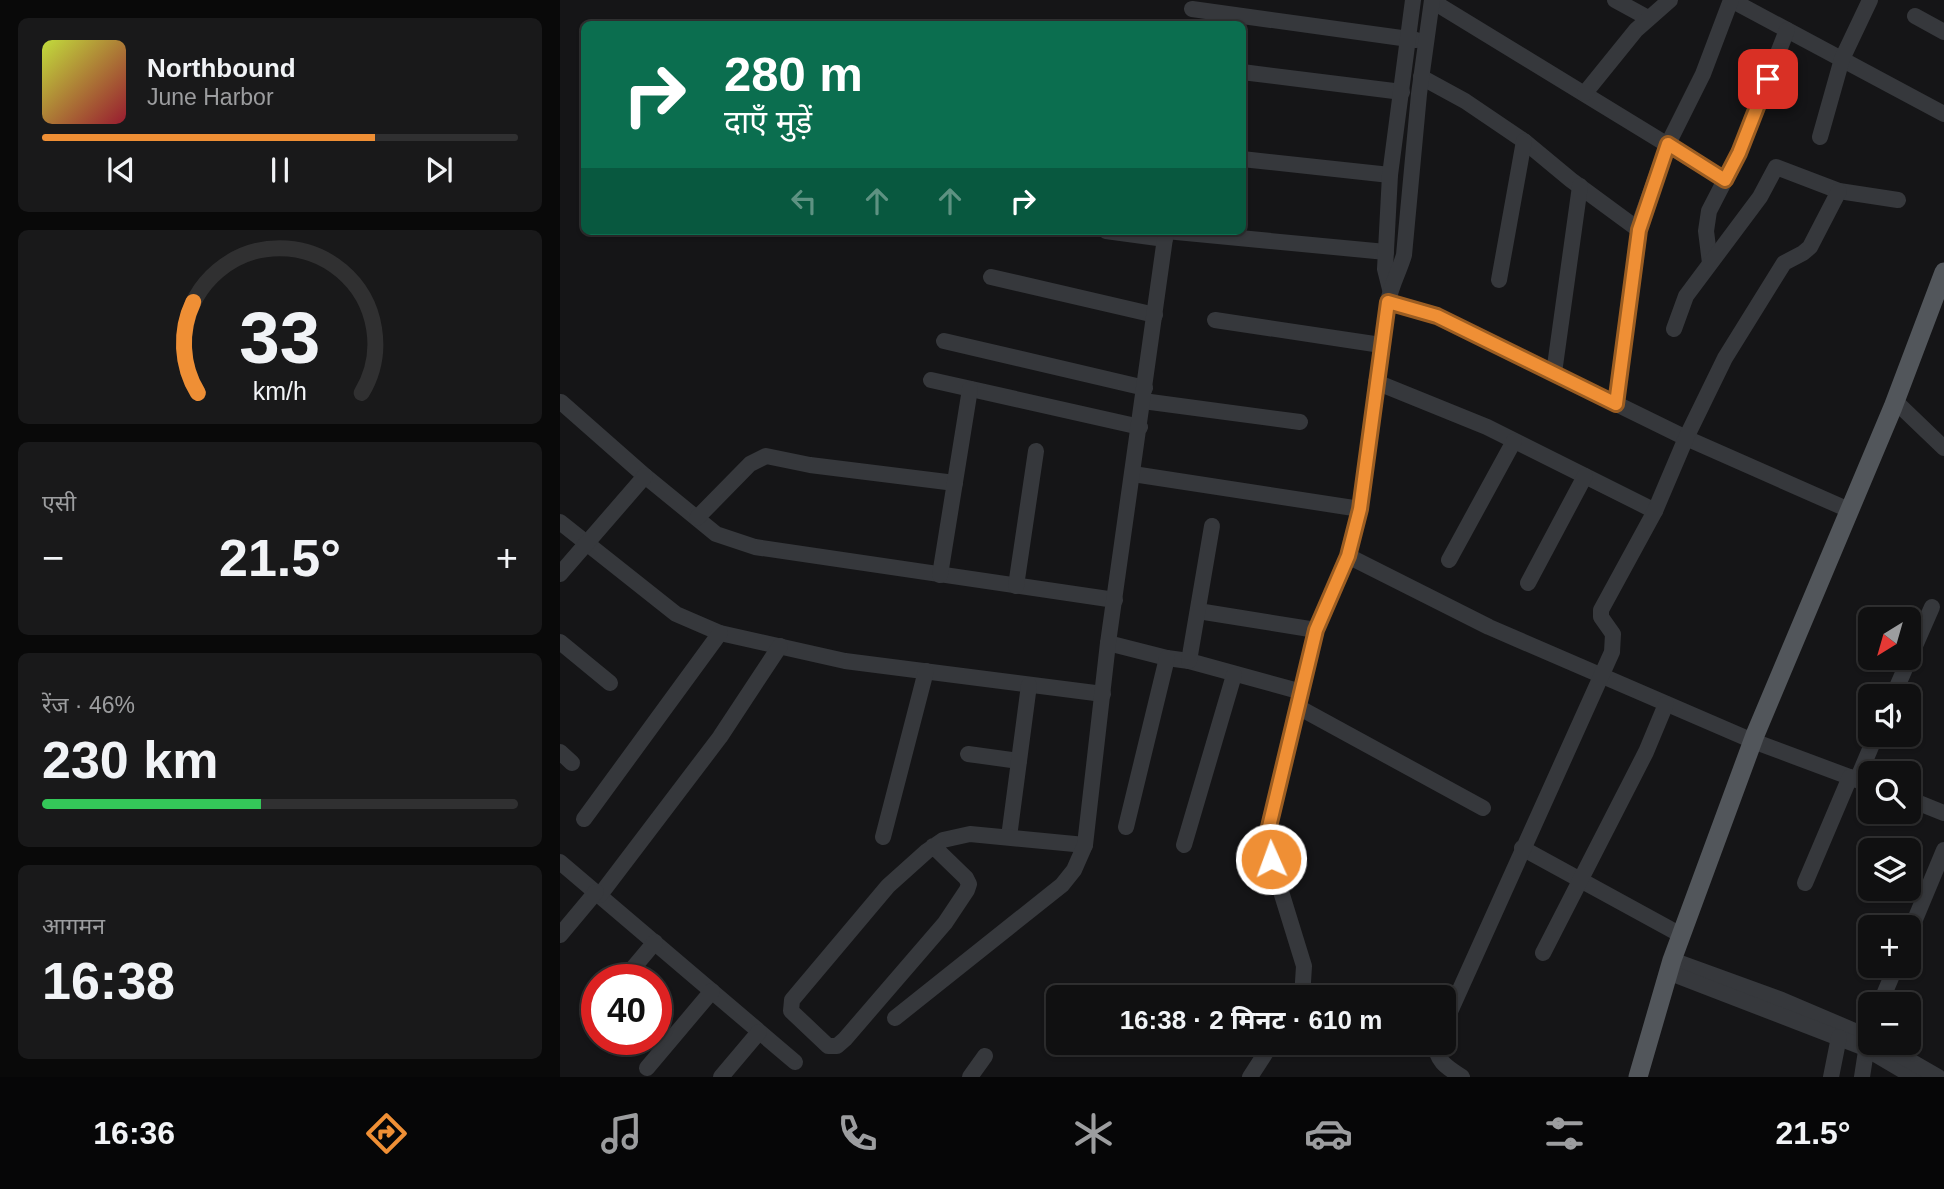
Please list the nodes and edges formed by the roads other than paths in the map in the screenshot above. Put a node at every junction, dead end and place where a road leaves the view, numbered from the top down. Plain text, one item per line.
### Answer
1 (1413, 0) edge
2 (1432, 0) edge
3 (1615, 0) edge
4 (1670, 0) edge
5 (1731, 0) edge
6 (1866, 2) edge
7 (1192, 11) edge
8 (1915, 16) dead end
9 (1648, 18) junction
10 (1787, 30) junction
11 (1944, 32) edge
12 (1407, 38) junction
13 (1426, 41) junction
14 (1842, 59) junction
15 (1246, 72) edge
16 (1421, 77) junction
17 (1402, 92) junction
18 (1585, 93) junction
19 (1944, 114) edge
20 (1820, 137) dead end
21 (1524, 141) junction
22 (1668, 144) junction
23 (1246, 159) edge
24 (1390, 175) junction
25 (1725, 180) junction
26 (1580, 186) junction
27 (1839, 191) junction
28 (1898, 200) dead end
29 (1639, 230) junction
30 (1166, 235) edge
31 (1178, 235) edge
32 (1386, 252) junction
33 (1710, 263) junction
34 (1944, 272) edge
35 (991, 277) dead end
36 (1499, 280) dead end
37 (1389, 296) junction
38 (1937, 312) edge
39 (1155, 315) junction
40 (1215, 320) dead end
41 (1674, 329) dead end
42 (944, 341) dead end
43 (1381, 345) junction
44 (1554, 373) junction
45 (930, 380) dead end
46 (1377, 382) junction
47 (970, 389) junction
48 (1144, 394) junction
49 (1895, 401) junction
50 (561, 402) edge
51 (1616, 404) junction
52 (1300, 422) dead end
53 (1140, 427) junction
54 (1686, 438) junction
55 (1514, 441) junction
56 (1944, 448) edge
57 (1037, 451) dead end
58 (1133, 474) junction
59 (645, 476) junction
60 (1585, 476) junction
61 (955, 483) junction
62 (1360, 509) junction
63 (1850, 510) junction
64 (1655, 511) junction
65 (697, 518) junction
66 (560, 522) edge
67 (1212, 526) dead end
68 (586, 544) junction
69 (1348, 556) junction
70 (1449, 561) dead end
71 (560, 574) edge
72 (940, 575) junction
73 (1528, 583) dead end
74 (1016, 586) junction
75 (1115, 600) junction
76 (1932, 607) dead end
77 (1198, 611) junction
78 (1316, 630) junction
79 (720, 633) junction
80 (560, 642) edge
81 (1108, 643) junction
82 (780, 646) junction
83 (1167, 658) junction
84 (1189, 661) junction
85 (926, 671) junction
86 (1234, 675) junction
87 (1600, 675) junction
88 (610, 683) dead end
89 (1898, 684) edge
90 (1029, 685) junction
91 (1102, 694) junction
92 (1300, 700) junction
93 (1666, 704) junction
94 (1753, 741) junction
95 (968, 754) dead end
96 (1019, 761) junction
97 (1858, 780) edge
98 (1858, 782) edge
99 (1921, 804) edge
100 (1483, 808) dead end
101 (1944, 813) edge
102 (584, 819) dead end
103 (1126, 827) dead end
104 (883, 837) dead end
105 (1009, 837) junction
106 (1085, 845) junction
107 (1184, 845) dead end
108 (933, 846) junction
109 (1522, 848) junction
110 (1944, 850) edge
111 (560, 862) edge
112 (1579, 879) junction
113 (1805, 883) dead end
114 (598, 894) junction
115 (1917, 915) edge
116 (560, 935) edge
117 (1681, 935) junction
118 (654, 942) junction
119 (1543, 953) dead end
120 (636, 964) edge
121 (1670, 966) junction
122 (1303, 985) edge
123 (712, 991) junction
124 (1456, 998) edge
125 (1775, 1005) junction
126 (895, 1018) dead end
127 (760, 1032) junction
128 (1858, 1034) edge
129 (1839, 1037) junction
130 (1858, 1038) edge
131 (1264, 1055) edge
132 (1437, 1055) edge
133 (1867, 1055) edge
134 (1889, 1055) edge
135 (1899, 1055) edge
136 (985, 1056) dead end
137 (795, 1062) dead end
138 (647, 1068) dead end
139 (721, 1077) edge
140 (970, 1077) edge
141 (1250, 1077) edge
142 (1462, 1077) edge
143 (1638, 1077) edge
144 (1831, 1077) edge
145 (1862, 1077) edge
146 (1914, 1077) edge
147 (1938, 1077) edge

1 - 12 street
2 - 13 street
2 - 18 street
3 - 9 street
4 - 9 street
5 - 10 street
5 - 22 street
6 - 14 street
7 - 12 street
8 - 11 street
9 - 18 street
10 - 14 street
10 - 25 street
12 - 13 street
12 - 17 street
13 - 16 street
14 - 19 street
14 - 20 street
15 - 17 street
16 - 21 street
16 - 37 street
17 - 24 street
18 - 22 street
21 - 26 street
21 - 36 street
22 - 25 street
22 - 29 street
23 - 24 street
24 - 32 street
25 - 33 street
26 - 29 street
26 - 44 street
27 - 28 street
27 - 33 street
27 - 54 street
29 - 51 street
30 - 39 street
31 - 32 street
32 - 37 street
33 - 41 street
34 - 38 main road
35 - 39 street
37 - 43 street
37 - 44 street
38 - 49 main road
39 - 48 street
40 - 43 street
42 - 48 street
43 - 46 street
44 - 51 street
45 - 47 street
46 - 55 street
46 - 62 street
47 - 53 street
47 - 61 street
48 - 52 street
48 - 53 street
49 - 56 street
49 - 63 main road
50 - 59 street
51 - 54 street
53 - 58 street
54 - 63 street
54 - 64 street
55 - 60 street
55 - 70 street
57 - 74 street
58 - 62 street
58 - 75 street
59 - 65 street
59 - 68 street
60 - 64 street
60 - 73 street
61 - 65 street
61 - 72 street
62 - 69 street
63 - 94 main road
64 - 87 street
65 - 72 street
66 - 68 street
67 - 77 street
68 - 71 street
68 - 79 street
69 - 78 street
69 - 87 street
72 - 74 street
74 - 75 street
75 - 81 street
76 - 89 street
77 - 78 street
77 - 84 street
78 - 92 street
79 - 82 street
79 - 102 street
80 - 88 street
81 - 83 street
81 - 91 street
82 - 85 street
82 - 114 street
83 - 84 street
83 - 103 street
84 - 86 street
85 - 90 street
85 - 104 street
86 - 92 street
86 - 107 street
87 - 93 street
87 - 109 street
90 - 91 street
90 - 96 street
91 - 106 street
92 - 100 street
92 - 122 street
93 - 94 street
93 - 112 street
94 - 97 street
94 - 117 main road
95 - 96 street
96 - 105 street
98 - 113 street
99 - 101 street
105 - 106 street
105 - 108 street
106 - 126 street
108 - 108 street
109 - 112 street
109 - 124 street
110 - 115 street
111 - 114 street
112 - 117 street
112 - 119 street
114 - 116 street
114 - 118 street
117 - 121 main road
118 - 120 street
118 - 123 street
121 - 125 street
121 - 143 main road
123 - 127 street
123 - 138 street
125 - 128 street
125 - 129 street
127 - 137 street
127 - 139 street
129 - 130 street
129 - 144 street
131 - 141 street
132 - 142 street
133 - 145 street
134 - 146 street
135 - 147 street
136 - 140 street

